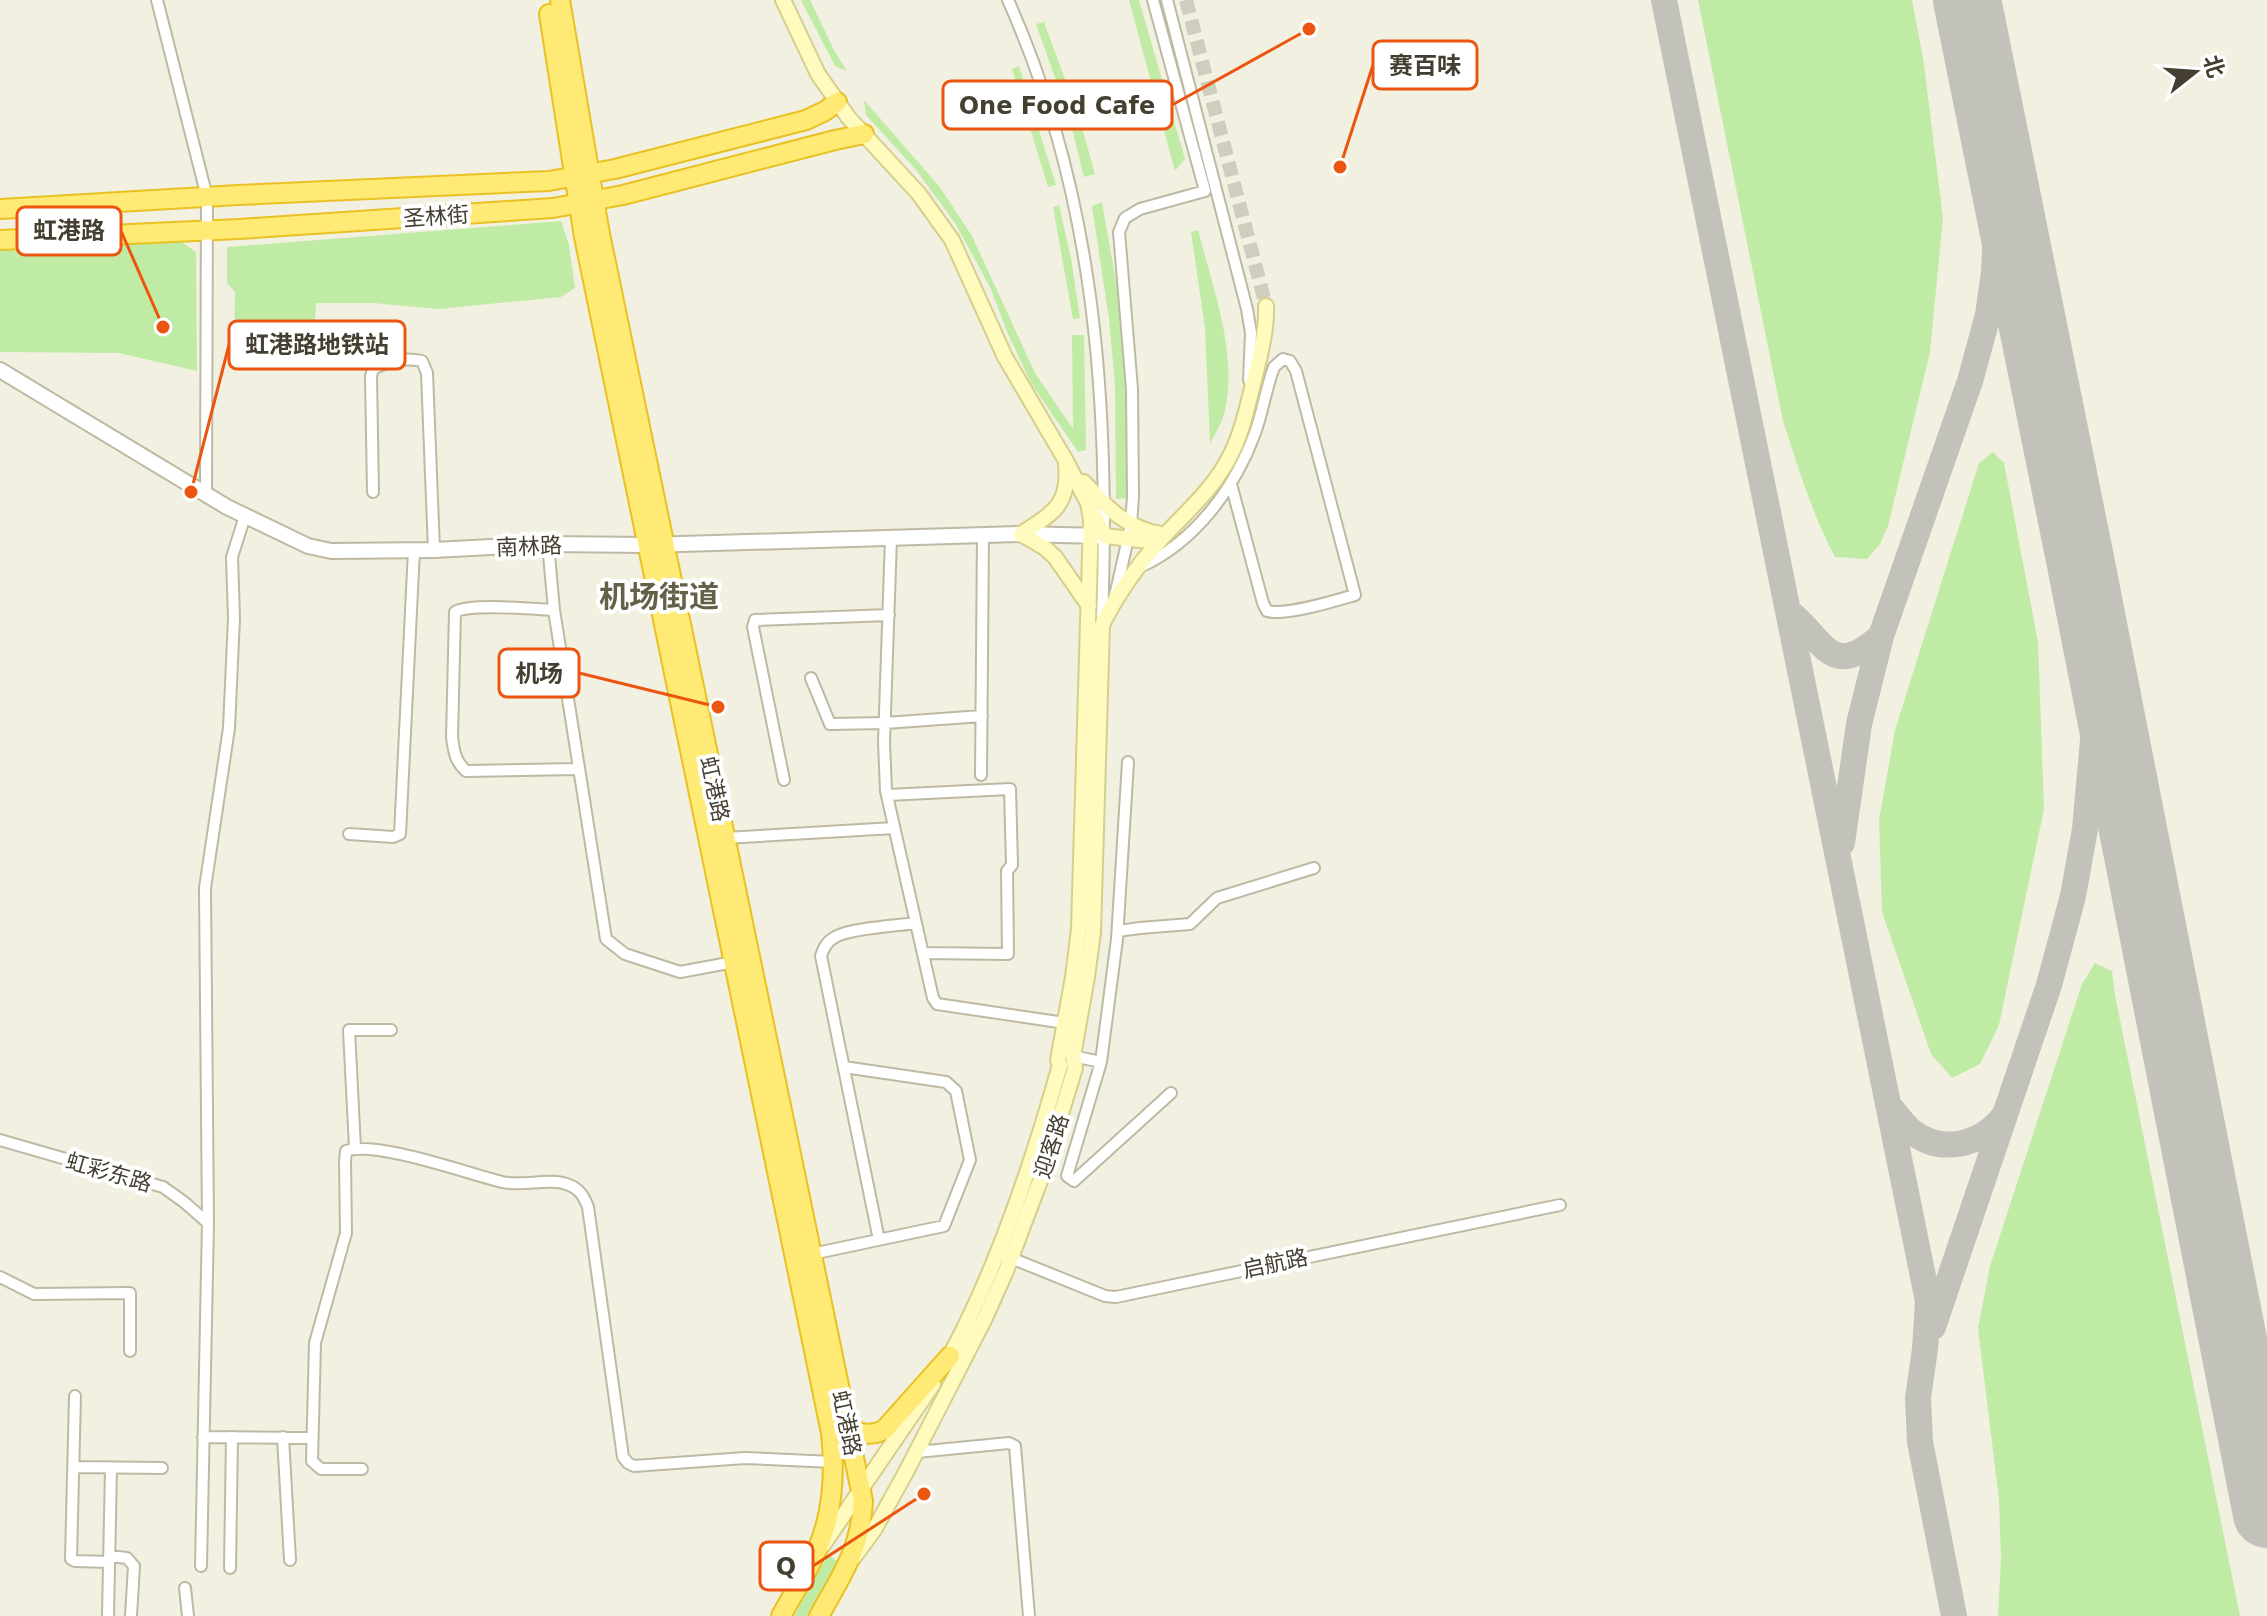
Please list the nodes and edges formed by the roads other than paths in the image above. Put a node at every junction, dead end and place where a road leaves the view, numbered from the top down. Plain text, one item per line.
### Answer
1 (157, 0) edge
2 (547, 0) edge
3 (560, 0) edge
4 (783, 0) edge
5 (1008, 0) edge
6 (1153, 0) edge
7 (1167, 0) edge
8 (837, 102) junction
9 (864, 134) junction
10 (582, 175) junction
11 (207, 197) junction
12 (586, 202) junction
13 (0, 209) edge
14 (208, 229) junction
15 (0, 240) edge
16 (1266, 306) tunnel mouth
17 (0, 370) edge
18 (1248, 402) junction
19 (1066, 461) junction
20 (1231, 484) junction
21 (373, 492) dead end
22 (206, 494) junction
23 (1096, 504) junction
24 (245, 516) junction
25 (1130, 532) junction
26 (1021, 534) junction
27 (983, 535) junction
28 (1098, 536) junction
29 (891, 538) junction
30 (1162, 538) junction
31 (548, 544) junction
32 (656, 545) junction
33 (414, 550) junction
34 (434, 550) junction
35 (1138, 568) junction
36 (1114, 601) junction
37 (1089, 606) junction
38 (554, 610) junction
39 (889, 615) junction
40 (1102, 625) junction
41 (811, 678) dead end
42 (982, 716) junction
43 (885, 723) junction
44 (1128, 762) dead end
45 (578, 769) junction
46 (981, 775) dead end
47 (784, 780) dead end
48 (887, 795) junction
49 (894, 828) junction
50 (349, 834) dead end
51 (725, 838) junction
52 (1314, 868) dead end
53 (916, 923) junction
54 (1118, 931) junction
55 (923, 953) junction
56 (734, 962) junction
57 (1065, 1023) junction
58 (391, 1030) dead end
59 (1073, 1056) junction
60 (1101, 1062) junction
61 (844, 1067) junction
62 (1171, 1093) dead end
63 (0, 1140) edge
64 (355, 1148) junction
65 (1560, 1205) dead end
66 (208, 1223) junction
67 (879, 1240) junction
68 (812, 1254) junction
69 (1004, 1255) junction
70 (0, 1277) edge
71 (130, 1351) dead end
72 (950, 1356) junction
73 (75, 1396) dead end
74 (846, 1418) junction
75 (203, 1437) junction
76 (232, 1437) junction
77 (283, 1437) junction
78 (312, 1438) junction
79 (917, 1452) junction
80 (833, 1462) junction
81 (74, 1467) junction
82 (111, 1468) junction
83 (162, 1468) dead end
84 (362, 1469) dead end
85 (861, 1491) junction
86 (109, 1559) junction
87 (290, 1560) dead end
88 (809, 1565) junction
89 (201, 1566) dead end
90 (230, 1568) dead end
91 (842, 1574) junction
92 (185, 1588) dead end
93 (108, 1616) edge
94 (131, 1616) edge
95 (188, 1616) edge
96 (781, 1616) edge
97 (819, 1616) edge
98 (1029, 1616) edge

1 - 11 street
2 - 10 highway, 虹港路
3 - 10 highway, 虹港路
4 - 8 main road
5 - 23 street
6 - 25 street
7 - 18 street
8 - 9 main road
8 - 10 highway, 圣林街
9 - 12 highway, 圣林街
9 - 19 main road
10 - 11 highway, 圣林街
10 - 12 highway, 虹港路
11 - 13 highway, 圣林街
11 - 14 street
12 - 14 highway, 圣林街
12 - 32 highway, 虹港路
14 - 15 highway, 圣林街
14 - 22 street
16 - 18 main road
17 - 22 street, 南林路
18 - 30 main road
19 - 23 main road
19 - 26 main road
20 - 20 street
20 - 35 street
21 - 34 street
22 - 24 street, 南林路
23 - 25 main road
23 - 28 main road
24 - 33 street, 南林路
24 - 66 street
25 - 28 main road
25 - 30 main road
25 - 36 street
26 - 27 street, 南林路
26 - 28 street, 南林路
26 - 37 main road
27 - 29 street, 南林路
27 - 42 street
28 - 37 main road, 迎客路
28 - 40 street
29 - 32 street, 南林路
29 - 39 street
30 - 35 main road
31 - 32 street, 南林路
31 - 34 street, 南林路
31 - 38 street
32 - 51 highway, 虹港路
32 - 56 highway, 虹港路
33 - 34 street, 南林路
33 - 50 street
35 - 36 main road
36 - 40 main road
37 - 57 main road, 迎客路
38 - 45 street
38 - 45 street
39 - 43 street
39 - 47 street
40 - 59 main road, 迎客路
41 - 43 street
42 - 43 street
42 - 46 street
43 - 48 street
44 - 54 street
45 - 56 street
48 - 49 street
48 - 55 street
49 - 51 street
49 - 53 street
51 - 68 highway, 虹港路
52 - 54 street
53 - 55 street
53 - 61 street
54 - 60 street
55 - 57 street
56 - 80 highway, 虹港路
57 - 69 main road, 迎客路
58 - 64 street
59 - 60 street
59 - 69 main road, 迎客路
60 - 62 street
61 - 67 street
61 - 67 street
63 - 66 street, 虹彩东路
64 - 78 street
64 - 80 street
65 - 69 street, 启航路
66 - 75 street
67 - 68 street
68 - 74 highway, 虹港路
69 - 72 main road, 迎客路
69 - 79 main road, 迎客路
70 - 71 street
72 - 74 highway
72 - 85 main road, 迎客路
73 - 81 street
74 - 85 highway, 虹港路
75 - 76 street
75 - 89 street
76 - 77 street
76 - 90 street
77 - 78 street
77 - 87 street
78 - 84 street
79 - 91 main road, 迎客路
79 - 98 street
80 - 88 highway, 虹港路
81 - 82 street
81 - 86 street
82 - 83 street
82 - 86 street
85 - 88 main road, 迎客路
85 - 91 highway, 虹港路
86 - 93 street
86 - 94 street
88 - 96 highway, 迎客路
91 - 97 highway, 迎客路
92 - 95 street

